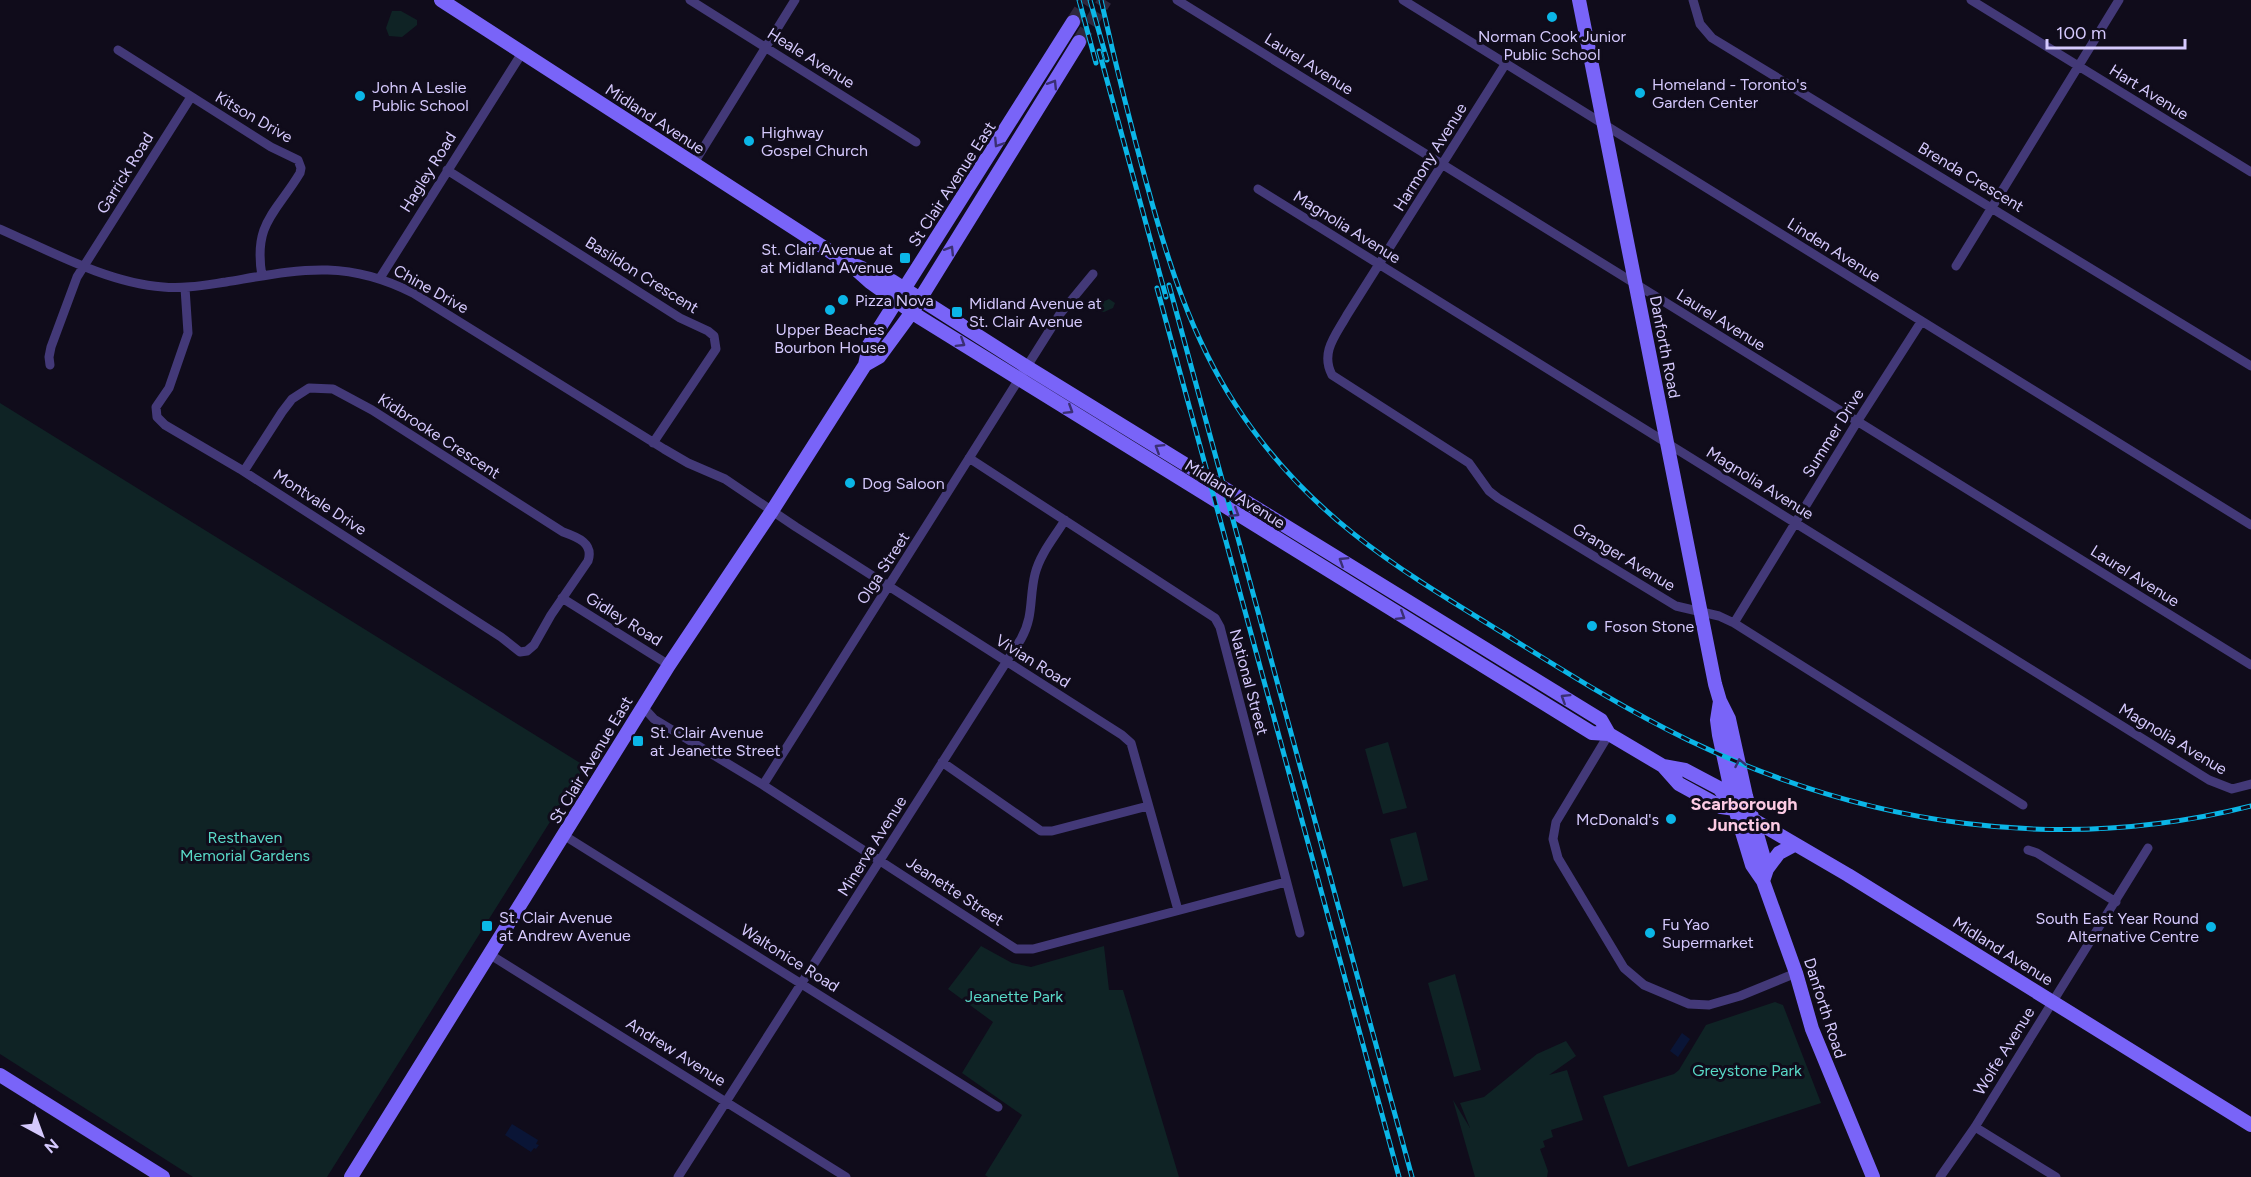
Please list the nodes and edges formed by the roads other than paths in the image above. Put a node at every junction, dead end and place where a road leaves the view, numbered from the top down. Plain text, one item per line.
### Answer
1 (690, 0) edge
2 (795, 0) edge
3 (1177, 0) edge
4 (1402, 0) edge
5 (1579, 0) edge
6 (1693, 0) edge
7 (1971, 0) edge
8 (2119, 0) edge
9 (448, 2) edge
10 (1074, 22) tunnel mouth
11 (1079, 42) tunnel mouth
12 (766, 48) junction
13 (118, 50) dead end
14 (522, 53) junction
15 (1506, 63) junction
16 (2079, 66) junction
17 (191, 97) junction
18 (1603, 123) junction
19 (916, 142) dead end
20 (694, 164) junction
21 (1442, 166) junction
22 (447, 170) junction
23 (2251, 172) edge
24 (1258, 189) dead end
25 (1992, 207) junction
26 (0, 229) edge
27 (84, 265) junction
28 (1380, 266) junction
29 (1956, 266) dead end
30 (1093, 274) dead end
31 (262, 276) junction
32 (380, 278) junction
33 (1635, 284) junction
34 (184, 288) junction
35 (901, 296) junction
36 (920, 300) junction
37 (912, 312) junction
38 (1921, 322) junction
39 (50, 365) dead end
40 (865, 365) junction
41 (2251, 366) edge
42 (1027, 367) junction
43 (1019, 379) junction
44 (1857, 422) junction
45 (653, 443) junction
46 (1668, 444) junction
47 (969, 458) junction
48 (244, 471) junction
49 (772, 511) junction
50 (1065, 520) junction
51 (1795, 523) junction
52 (2251, 525) edge
53 (888, 586) junction
54 (562, 598) junction
55 (1701, 611) junction
56 (1734, 623) junction
57 (1007, 661) junction
58 (669, 665) junction
59 (2251, 665) edge
60 (1719, 700) junction
61 (643, 707) junction
62 (1609, 734) junction
63 (942, 762) junction
64 (2251, 784) edge
65 (764, 785) junction
66 (2023, 805) dead end
67 (1148, 806) junction
68 (1735, 809) junction
69 (1754, 820) junction
70 (565, 836) junction
71 (1794, 844) junction
72 (2148, 848) dead end
73 (2028, 850) dead end
74 (880, 860) junction
75 (1765, 875) junction
76 (1286, 882) junction
77 (2116, 902) junction
78 (1178, 910) junction
79 (1300, 933) dead end
80 (489, 954) junction
81 (1796, 973) junction
82 (802, 983) junction
83 (2053, 1002) junction
84 (0, 1075) edge
85 (727, 1102) junction
86 (998, 1107) dead end
87 (2251, 1125) edge
88 (1974, 1127) junction
89 (163, 1177) edge
90 (351, 1177) edge
91 (678, 1177) edge
92 (846, 1177) edge
93 (1873, 1177) edge
94 (1940, 1177) edge
95 (2056, 1177) edge

1 - 12 street, Heale Avenue
2 - 12 street
3 - 21 street, Laurel Avenue
4 - 15 street, Linden Avenue
5 - 18 main road, Danforth Road
6 - 25 street, Brenda Crescent
7 - 16 street, Hart Avenue
8 - 16 street
9 - 14 main road, Midland Avenue
10 -> 35 main road, St Clair Avenue East
36 -> 11 main road, St Clair Avenue East
12 - 19 street, Heale Avenue
12 - 20 street
13 - 17 street, Kitson Drive
14 - 20 main road, Midland Avenue
14 - 22 street, Hagley Road
15 - 18 street, Linden Avenue
15 - 21 street, Harmony Avenue
16 - 23 street, Hart Avenue
16 - 25 street
17 - 27 street, Garrick Road
17 - 31 street, Kitson Drive
18 - 33 main road, Danforth Road
18 - 38 street, Linden Avenue
20 - 35 main road, Midland Avenue
21 - 28 street, Harmony Avenue
21 - 33 street, Laurel Avenue
22 - 32 street, Hagley Road
22 - 45 street, Basildon Crescent
24 - 28 street, Magnolia Avenue
25 - 29 street
25 - 41 street, Brenda Crescent
26 - 27 street, Chine Drive
27 - 34 street, Chine Drive
27 - 39 street, Garrick Road
28 - 46 street, Magnolia Avenue
28 - 55 street, Granger Avenue
30 - 42 street, Olga Street
31 - 32 street, Chine Drive
31 - 34 street, Chine Drive
32 - 45 street, Chine Drive
33 - 44 street, Laurel Avenue
33 - 46 main road, Danforth Road
34 - 48 street, Montvale Drive
35 - 36 main road, Midland Avenue
35 - 37 main road, Midland Avenue
35 - 40 main road, St Clair Avenue East
36 - 37 main road, St Clair Avenue East
36 - 42 main road, Midland Avenue
37 - 40 main road, St Clair Avenue East
37 -> 43 main road, Midland Avenue
38 - 44 street, Summer Drive
38 - 52 street, Linden Avenue
40 - 49 main road, St Clair Avenue East
42 - 43 street, Olga Street
62 -> 42 main road, Midland Avenue
43 - 47 street, Olga Street
43 -> 62 main road, Midland Avenue
44 - 51 street, Summer Drive
44 - 59 street, Laurel Avenue
45 - 49 street, Chine Drive
46 - 51 street, Magnolia Avenue
46 - 55 main road, Danforth Road
47 - 50 street, National Street
47 - 53 street, Olga Street
48 - 54 street, Montvale Drive
48 - 54 street, Kidbrooke Crescent
49 - 53 street, Vivian Road
49 - 58 main road, St Clair Avenue East
50 - 57 street, Minerva Avenue
50 - 76 street, National Street
51 - 56 street, Summer Drive
51 - 64 street, Magnolia Avenue
53 - 57 street, Vivian Road
53 - 65 street, Olga Street
54 - 58 street, Gidley Road
55 - 56 street, Granger Avenue
55 - 60 main road, Danforth Road
56 - 66 street, Granger Avenue
57 - 63 street, Minerva Avenue
57 - 67 street, Vivian Road
58 - 61 main road, St Clair Avenue East
60 - 68 main road, Danforth Road
69 -> 60 main road, Danforth Road
61 - 65 street, Jeanette Street
61 - 70 main road, St Clair Avenue East
62 - 68 main road, Midland Avenue
62 - 81 street
63 - 67 street
63 - 74 street, Minerva Avenue
65 - 74 street, Jeanette Street
67 - 78 street, Vivian Road
68 - 69 main road, Midland Avenue
68 - 75 main road, Danforth Road
69 - 71 main road, Midland Avenue
69 - 75 main road, Danforth Road
70 - 80 main road, St Clair Avenue East
70 - 82 street, Waltonice Road
71 - 75 main road
71 - 83 main road, Midland Avenue
72 - 77 street, Wolfe Avenue
73 - 77 street
74 - 78 street, Jeanette Street
74 - 82 street, Minerva Avenue
75 - 81 main road, Danforth Road
76 - 78 street, Jeanette Street
76 - 79 street, National Street
77 - 83 street, Wolfe Avenue
80 - 85 street, Andrew Avenue
80 - 90 main road, St Clair Avenue East
81 - 93 main road, Danforth Road
82 - 85 street, Minerva Avenue
82 - 86 street, Waltonice Road
83 - 87 main road, Midland Avenue
83 - 88 street, Wolfe Avenue
84 - 89 main road
85 - 91 street, Minerva Avenue
85 - 92 street, Andrew Avenue
88 - 94 street, Wolfe Avenue
88 - 95 street

